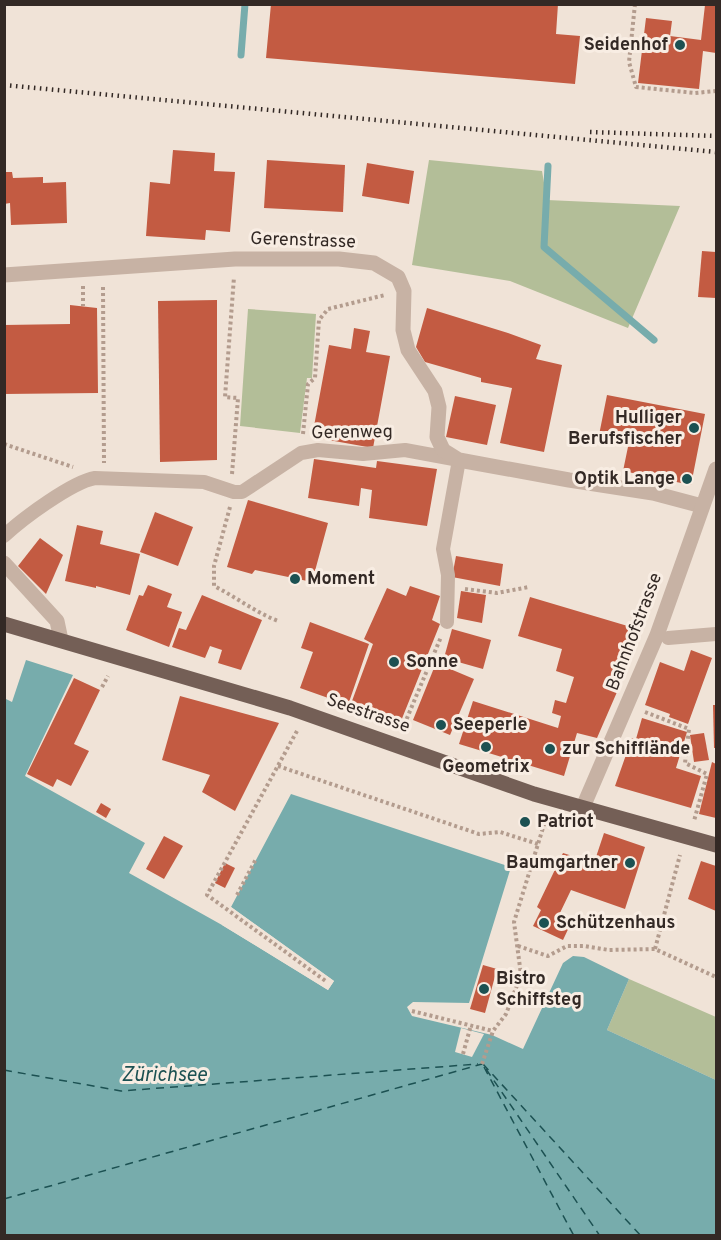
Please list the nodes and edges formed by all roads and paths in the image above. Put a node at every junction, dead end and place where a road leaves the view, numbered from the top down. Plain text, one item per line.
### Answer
1 (635, 4) edge
2 (717, 91) edge
3 (235, 259) junction
4 (103, 268) junction
5 (4, 275) edge
6 (404, 291) junction
7 (4, 444) edge
8 (302, 453) junction
9 (459, 460) junction
10 (717, 469) edge
11 (100, 478) junction
12 (234, 492) junction
13 (702, 506) junction
14 (4, 536) edge
15 (4, 563) edge
16 (448, 586) junction
17 (529, 587) dead end
18 (278, 621) dead end
19 (447, 622) joint
20 (4, 624) edge
21 (717, 634) edge
22 (668, 638) dead end
23 (61, 640) junction
24 (108, 676) dead end
25 (102, 687) dead end
26 (627, 706) junction
27 (298, 728) dead end
28 (396, 744) junction
29 (278, 766) junction
30 (583, 807) junction
31 (546, 818) dead end
32 (694, 821) dead end
33 (685, 837) junction
34 (538, 844) junction
35 (717, 845) edge
36 (256, 859) dead end
37 (237, 895) dead end
38 (518, 946) junction
39 (655, 949) junction
40 (717, 977) edge
41 (327, 982) dead end
42 (412, 1011) dead end
43 (471, 1025) junction
44 (493, 1031) junction
45 (464, 1054) dead end
46 (482, 1064) dead end

1 - 2 path
3 - 4 street, Gerenstrasse
3 - 6 street, Gerenstrasse
3 - 12 path
4 - 5 street, Gerenstrasse
4 - 11 path
6 - 8 path
6 - 9 street
7 - 11 path
8 - 9 lane, Gerenweg
8 - 12 lane, Gerenweg
9 - 13 street
9 - 16 lane
10 - 13 street, Bahnhofstrasse
11 - 12 lane
11 - 14 lane
12 - 18 path
13 - 26 street, Bahnhofstrasse
15 - 23 street
16 - 17 path
16 - 19 lane
19 - 28 path
20 - 23 main road, Seestrasse
21 - 22 lane
23 - 28 main road, Seestrasse
24 - 25 path
26 - 30 street, Bahnhofstrasse
26 - 32 path
27 - 29 path
28 - 30 main road, Seestrasse
29 - 34 path
29 - 41 path
30 - 33 main road, Seestrasse
31 - 34 path
33 - 35 main road, Seestrasse
33 - 39 path
34 - 38 path
36 - 37 path
38 - 39 path
38 - 44 path
39 - 40 path
42 - 43 path
43 - 44 path
43 - 45 path
44 - 46 path

